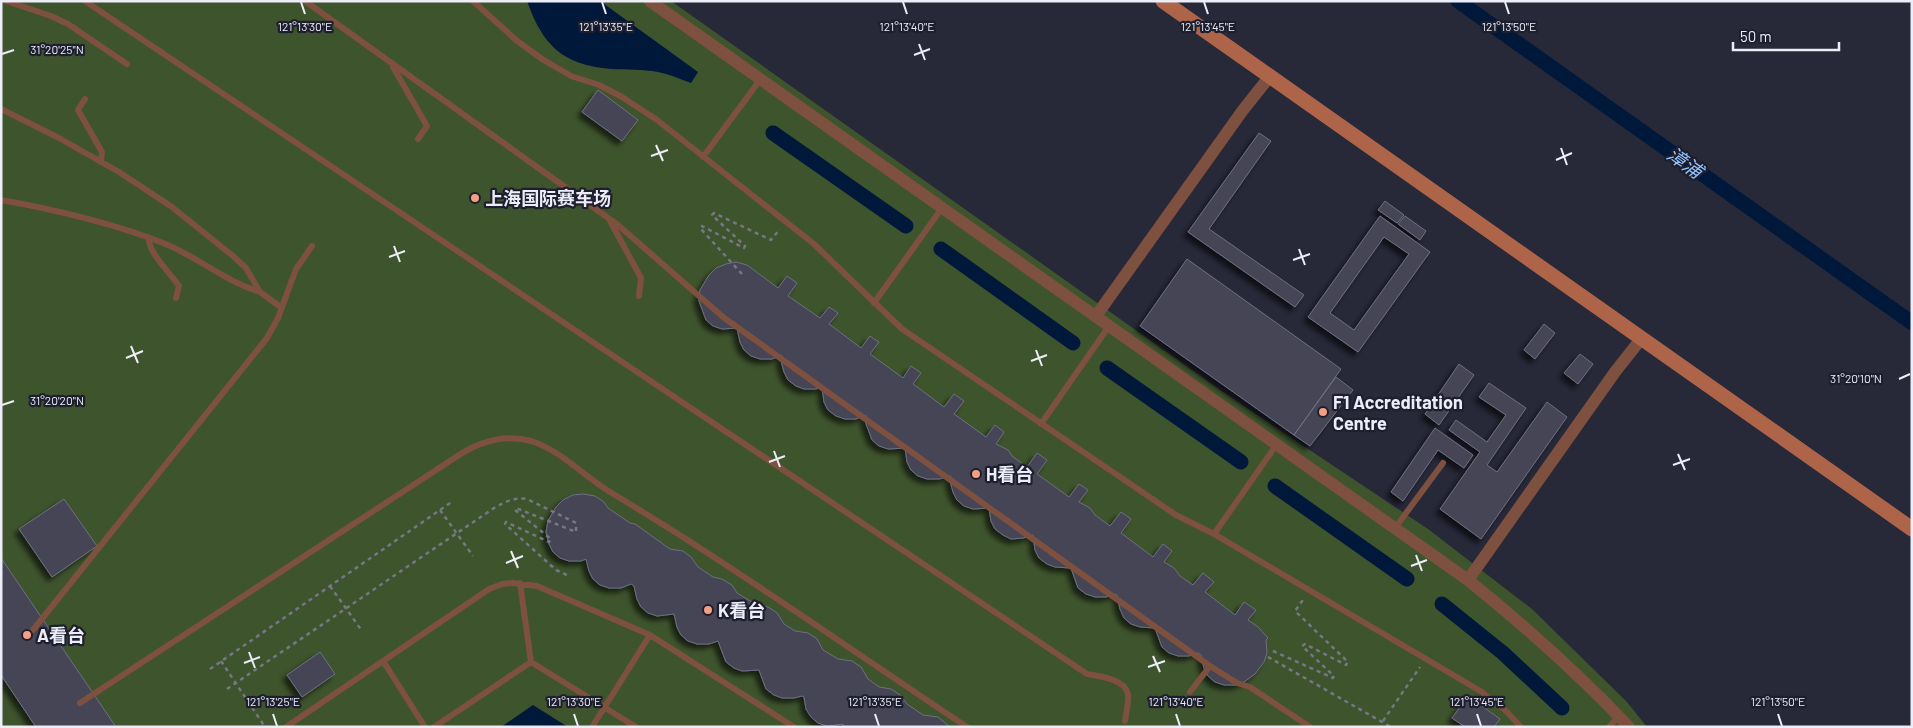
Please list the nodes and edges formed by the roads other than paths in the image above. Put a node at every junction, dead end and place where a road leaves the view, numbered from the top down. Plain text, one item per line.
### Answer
1 (6, 1) edge
2 (85, 1) edge
3 (305, 1) edge
4 (472, 1) edge
5 (650, 1) edge
6 (1163, 1) edge
7 (391, 63) junction
8 (127, 64) dead end
9 (1270, 76) junction
10 (760, 80) junction
11 (85, 99) dead end
12 (1, 110) edge
13 (418, 139) dead end
14 (703, 157) junction
15 (101, 162) junction
16 (1, 200) edge
17 (942, 208) junction
18 (609, 218) junction
19 (149, 239) junction
20 (312, 246) dead end
21 (260, 292) junction
22 (639, 296) dead end
23 (176, 298) dead end
24 (874, 303) junction
25 (282, 308) junction
26 (1096, 316) junction
27 (1109, 326) junction
28 (1641, 339) junction
29 (1041, 424) junction
30 (1277, 444) junction
31 (1443, 463) dead end
32 (1395, 528) junction
33 (1912, 528) edge
34 (1214, 534) junction
35 (1468, 580) junction
36 (520, 584) junction
37 (33, 630) dead end
38 (650, 635) junction
39 (383, 661) junction
40 (531, 662) junction
41 (1210, 666) junction
42 (1190, 692) dead end
43 (80, 703) dead end
44 (605, 707) junction
45 (1619, 716) junction
46 (1126, 722) dead end
47 (286, 727) edge
48 (425, 727) edge
49 (434, 727) edge
50 (592, 727) edge
51 (636, 727) edge
52 (794, 727) edge
53 (967, 727) edge
54 (1310, 727) edge
55 (1521, 727) edge
56 (1609, 727) edge
57 (1630, 727) edge

1 - 8 lane
2 - 46 lane
3 - 7 lane
4 - 14 lane
5 - 10 street
6 - 9 street
7 - 13 lane
7 - 18 lane
9 - 26 street
9 - 28 street
10 - 14 lane
10 - 17 street
11 - 15 lane
12 - 15 lane
14 - 24 lane
15 - 21 lane
16 - 19 lane
17 - 24 lane
17 - 26 street
18 - 22 lane
18 - 41 lane
19 - 21 lane
19 - 23 lane
20 - 25 lane
21 - 25 lane
24 - 29 lane
25 - 37 lane
26 - 27 street
27 - 29 lane
27 - 30 street
28 - 33 street
28 - 35 street
29 - 34 lane
30 - 32 street
30 - 34 lane
31 - 32 lane
32 - 35 street
34 - 55 lane
35 - 45 street
36 - 38 lane
36 - 39 lane
36 - 40 lane
38 - 44 lane
38 - 52 lane
39 - 47 lane
39 - 48 lane
40 - 44 lane
40 - 49 lane
41 - 42 lane
41 - 54 lane
43 - 53 lane
44 - 50 lane
44 - 51 lane
45 - 56 lane
45 - 57 street

